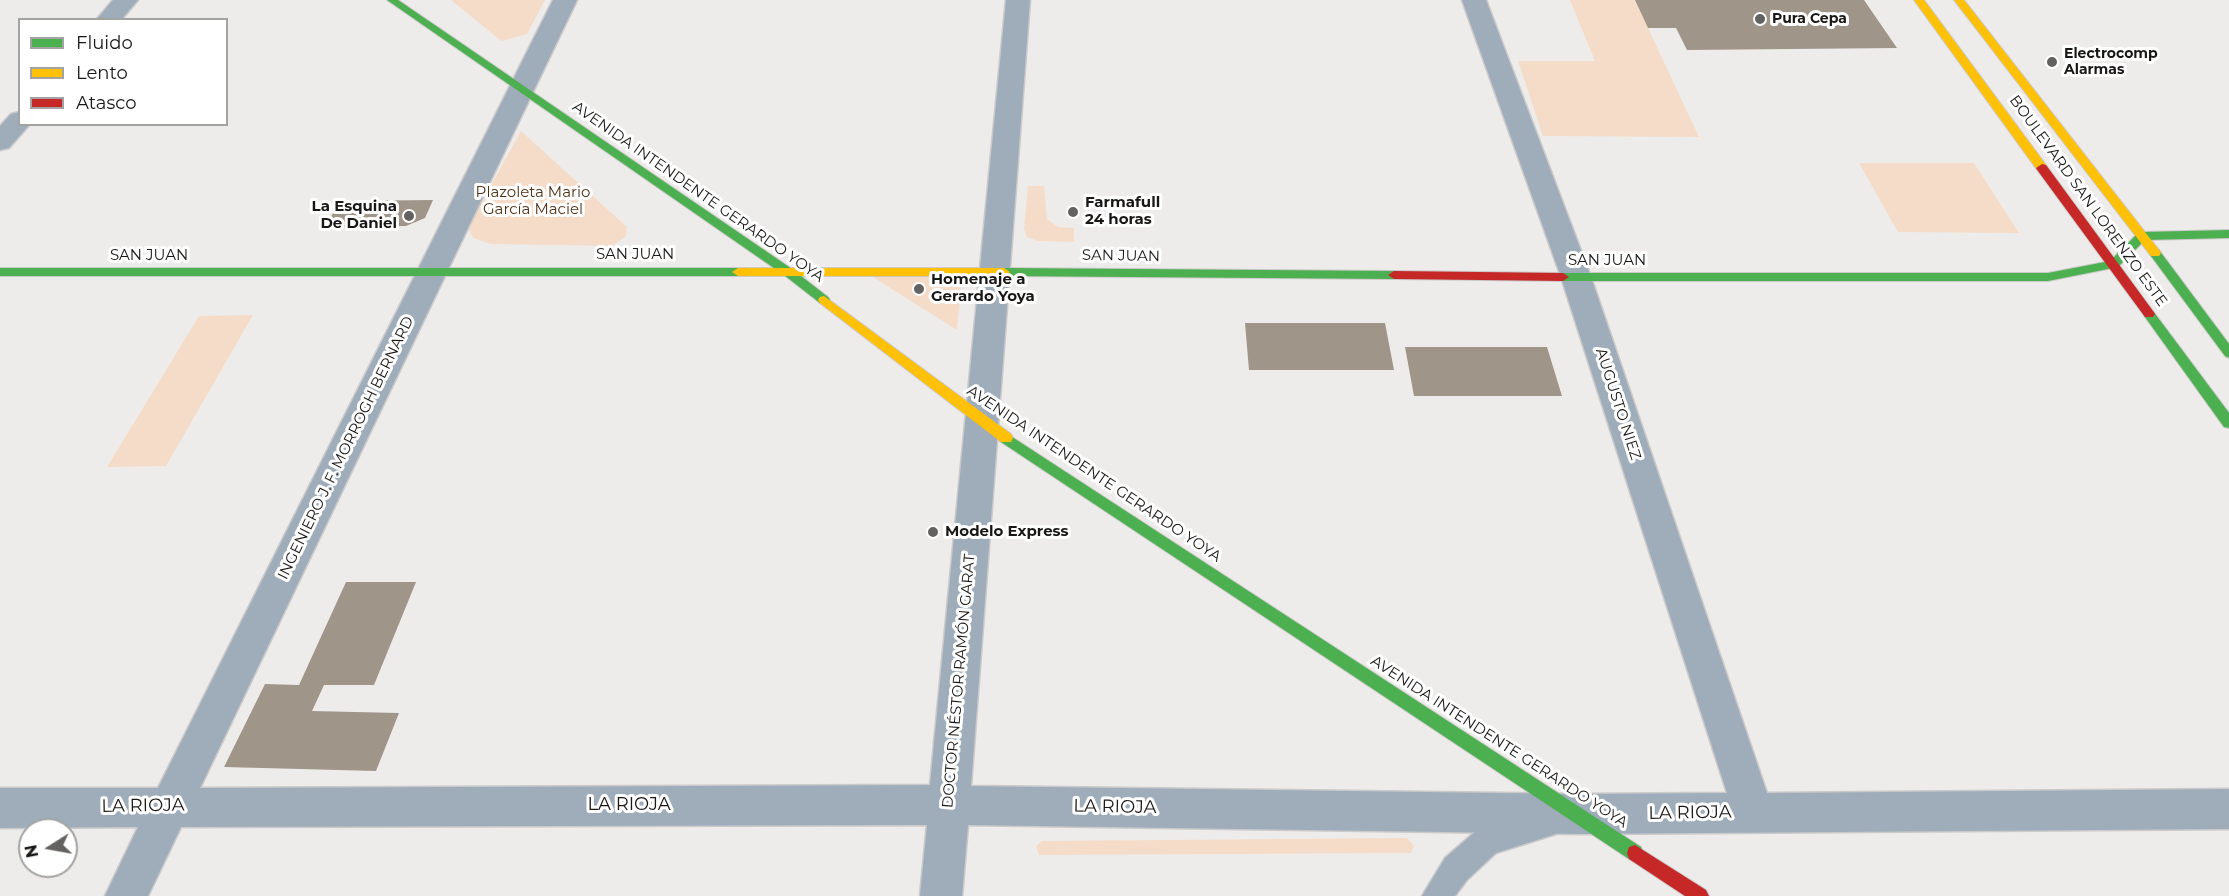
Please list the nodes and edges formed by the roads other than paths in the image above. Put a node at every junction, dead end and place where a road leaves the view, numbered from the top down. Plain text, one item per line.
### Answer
1 (126, 0) edge
2 (393, 0) edge
3 (565, 0) edge
4 (1018, 0) edge
5 (1474, 0) edge
6 (1919, 0) edge
7 (1959, 0) edge
8 (110, 18) edge
9 (520, 89) junction
10 (18, 122) edge
11 (0, 142) edge
12 (2229, 234) edge
13 (2142, 236) junction
14 (2114, 264) junction
15 (0, 272) edge
16 (432, 272) junction
17 (788, 272) junction
18 (995, 272) junction
19 (1576, 277) junction
20 (2229, 353) edge
21 (982, 422) junction
22 (2229, 423) edge
23 (949, 805) junction
24 (170, 806) junction
25 (0, 808) edge
26 (2229, 809) edge
27 (1754, 812) junction
28 (1579, 814) junction
29 (126, 896) edge
30 (941, 896) edge
31 (1437, 896) edge
32 (1700, 896) edge

1 - 8 street
2 - 9 main road, AVENIDA INTENDENTE GERARDO YOYA
3 - 9 street, INGENIERO J. F. MORROGH BERNARD
4 - 18 street, DOCTOR NÉSTOR RAMÓN GARAT
5 - 19 street, AUGUSTO NIEZ
6 - 14 main road, BOULEVARD SAN LORENZO ESTE
7 - 13 main road, BOULEVARD SAN LORENZO ESTE
9 - 16 street, INGENIERO J. F. MORROGH BERNARD
9 - 17 main road, AVENIDA INTENDENTE GERARDO YOYA
10 - 11 street
12 - 13 main road
13 - 14 main road
13 - 20 main road, BOULEVARD SAN LORENZO ESTE
14 - 19 main road, SAN JUAN
14 - 22 main road, BOULEVARD SAN LORENZO ESTE
15 - 16 main road, SAN JUAN
16 - 17 main road, SAN JUAN
16 - 24 street, INGENIERO J. F. MORROGH BERNARD
17 - 18 main road, SAN JUAN
17 - 21 main road, AVENIDA INTENDENTE GERARDO YOYA
18 - 19 main road, SAN JUAN
18 - 21 street, DOCTOR NÉSTOR RAMÓN GARAT
19 - 27 street, AUGUSTO NIEZ
21 - 23 street, DOCTOR NÉSTOR RAMÓN GARAT
21 - 28 main road, AVENIDA INTENDENTE GERARDO YOYA
23 - 24 street, LA RIOJA
23 - 28 street, LA RIOJA
23 - 30 street, DOCTOR NÉSTOR RAMÓN GARAT
24 - 25 street, LA RIOJA
24 - 29 street, INGENIERO J. F. MORROGH BERNARD
26 - 27 street, LA RIOJA
27 - 28 street, LA RIOJA
28 - 31 lane
28 - 32 main road, AVENIDA INTENDENTE GERARDO YOYA

